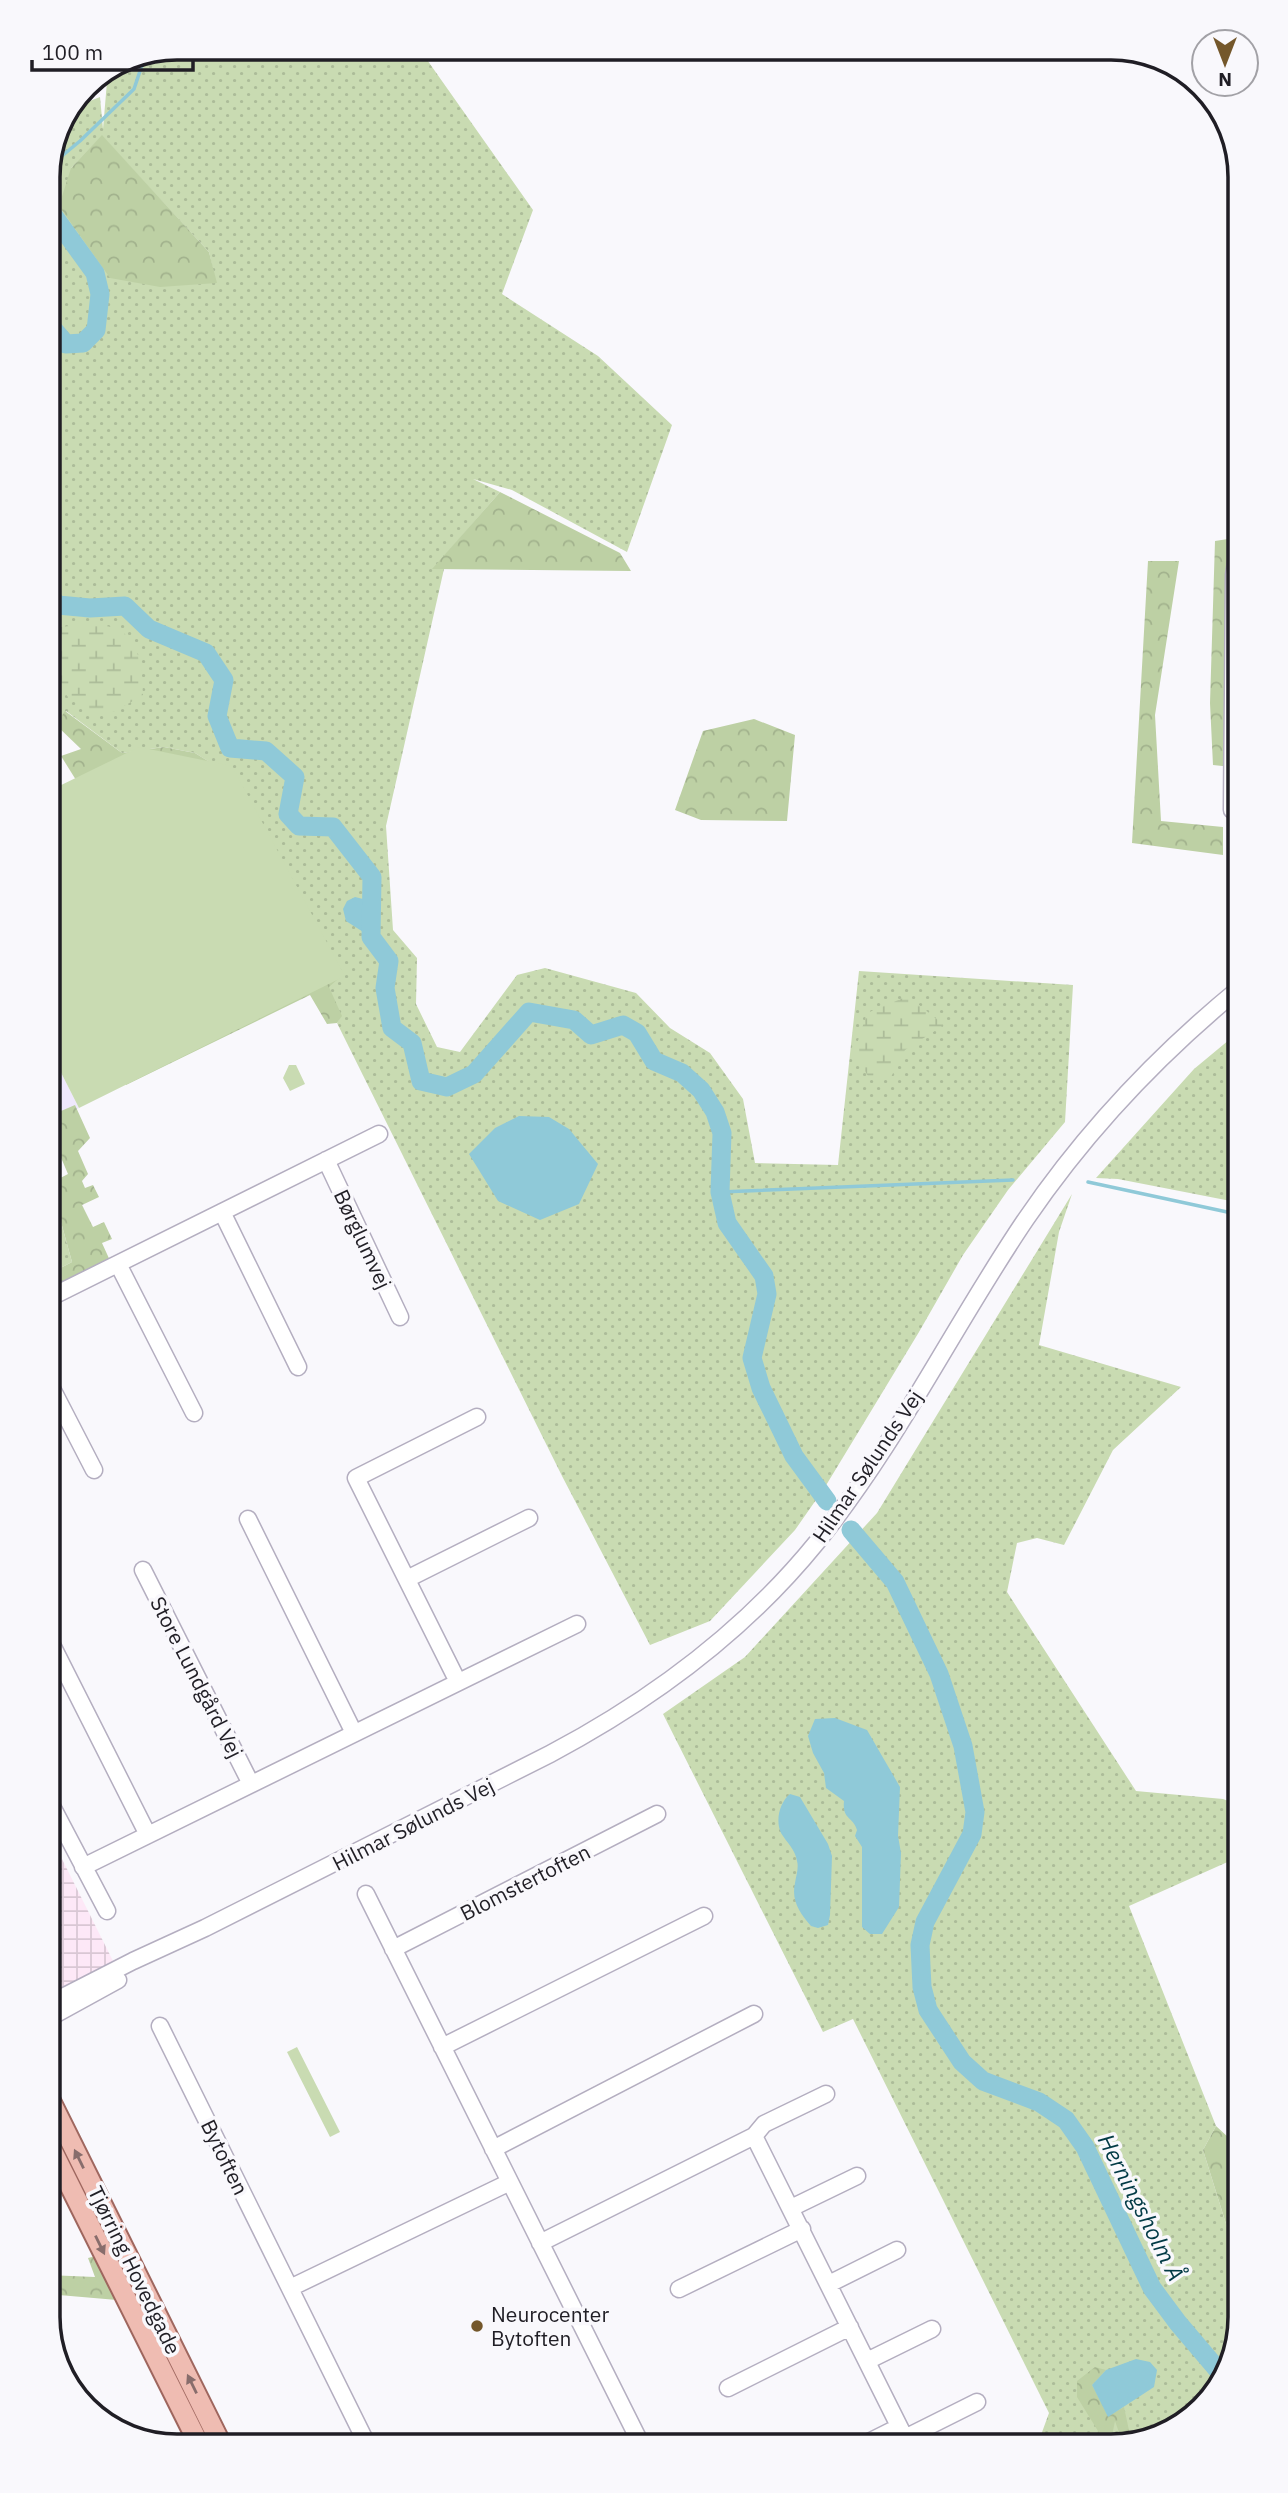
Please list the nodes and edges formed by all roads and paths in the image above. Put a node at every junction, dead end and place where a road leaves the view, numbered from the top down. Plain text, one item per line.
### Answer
1 (1228, 998) edge
2 (379, 1134) dead end
3 (326, 1160) junction
4 (222, 1212) junction
5 (118, 1264) junction
6 (60, 1293) edge
7 (400, 1317) dead end
8 (298, 1367) dead end
9 (60, 1404) edge
10 (194, 1413) dead end
11 (477, 1417) dead end
12 (94, 1470) dead end
13 (529, 1518) dead end
14 (248, 1519) dead end
15 (143, 1570) dead end
16 (407, 1579) junction
17 (577, 1624) dead end
18 (60, 1661) edge
19 (458, 1682) junction
20 (354, 1733) junction
21 (251, 1784) junction
22 (657, 1814) dead end
23 (60, 1822) edge
24 (148, 1835) junction
25 (83, 1867) junction
26 (366, 1894) dead end
27 (107, 1912) dead end
28 (704, 1916) dead end
29 (205, 1928) junction
30 (393, 1949) junction
31 (60, 1998) edge
32 (60, 2012) edge
33 (754, 2014) dead end
34 (160, 2026) dead end
35 (442, 2047) junction
36 (826, 2094) dead end
37 (60, 2120) edge
38 (754, 2136) junction
39 (493, 2148) junction
40 (60, 2166) edge
41 (857, 2176) dead end
42 (510, 2182) junction
43 (791, 2208) junction
44 (802, 2229) junction
45 (540, 2243) junction
46 (897, 2250) dead end
47 (829, 2284) junction
48 (290, 2288) junction
49 (679, 2289) dead end
50 (850, 2327) junction
51 (932, 2329) dead end
52 (867, 2361) junction
53 (728, 2388) dead end
54 (977, 2402) dead end
55 (899, 2427) junction
56 (194, 2433) edge
57 (216, 2433) edge
58 (363, 2433) edge
59 (636, 2433) edge
60 (885, 2434) edge
61 (903, 2434) edge
62 (913, 2434) edge

1 - 29 street, Hilmar Sølunds Vej
2 - 3 street
3 - 4 street
3 - 7 street, Børglumvej
4 - 5 street
4 - 8 street
5 - 6 street
5 - 10 street
9 - 12 street
11 - 16 street
13 - 16 street
14 - 20 street
15 - 21 street, Store Lundgård Vej
16 - 19 street
17 - 19 street, Store Lundgård Vej
18 - 24 street
19 - 20 street, Store Lundgård Vej
20 - 21 street, Store Lundgård Vej
21 - 24 street, Store Lundgård Vej
22 - 30 street, Blomstertoften
23 - 25 street
24 - 25 street, Store Lundgård Vej
25 - 27 street
26 - 30 street
28 - 35 street
29 - 31 street, Hilmar Sølunds Vej
29 - 32 street, Hilmar Sølunds Vej
30 - 35 street
33 - 39 street
34 - 48 street, Bytoften
35 - 39 street
36 - 38 street
57 -> 37 main road, Tjørring Hovedgade
38 - 43 street
38 - 45 street
39 - 42 street
40 -> 56 main road, Tjørring Hovedgade
41 - 43 street
42 - 45 street
42 - 48 street
43 - 44 street
44 - 47 street
44 - 49 street
45 - 59 street
46 - 47 street
47 - 50 street
48 - 58 street, Bytoften
50 - 52 street
50 - 53 street
51 - 52 street
52 - 55 street
54 - 62 street
55 - 60 street
55 - 61 street

